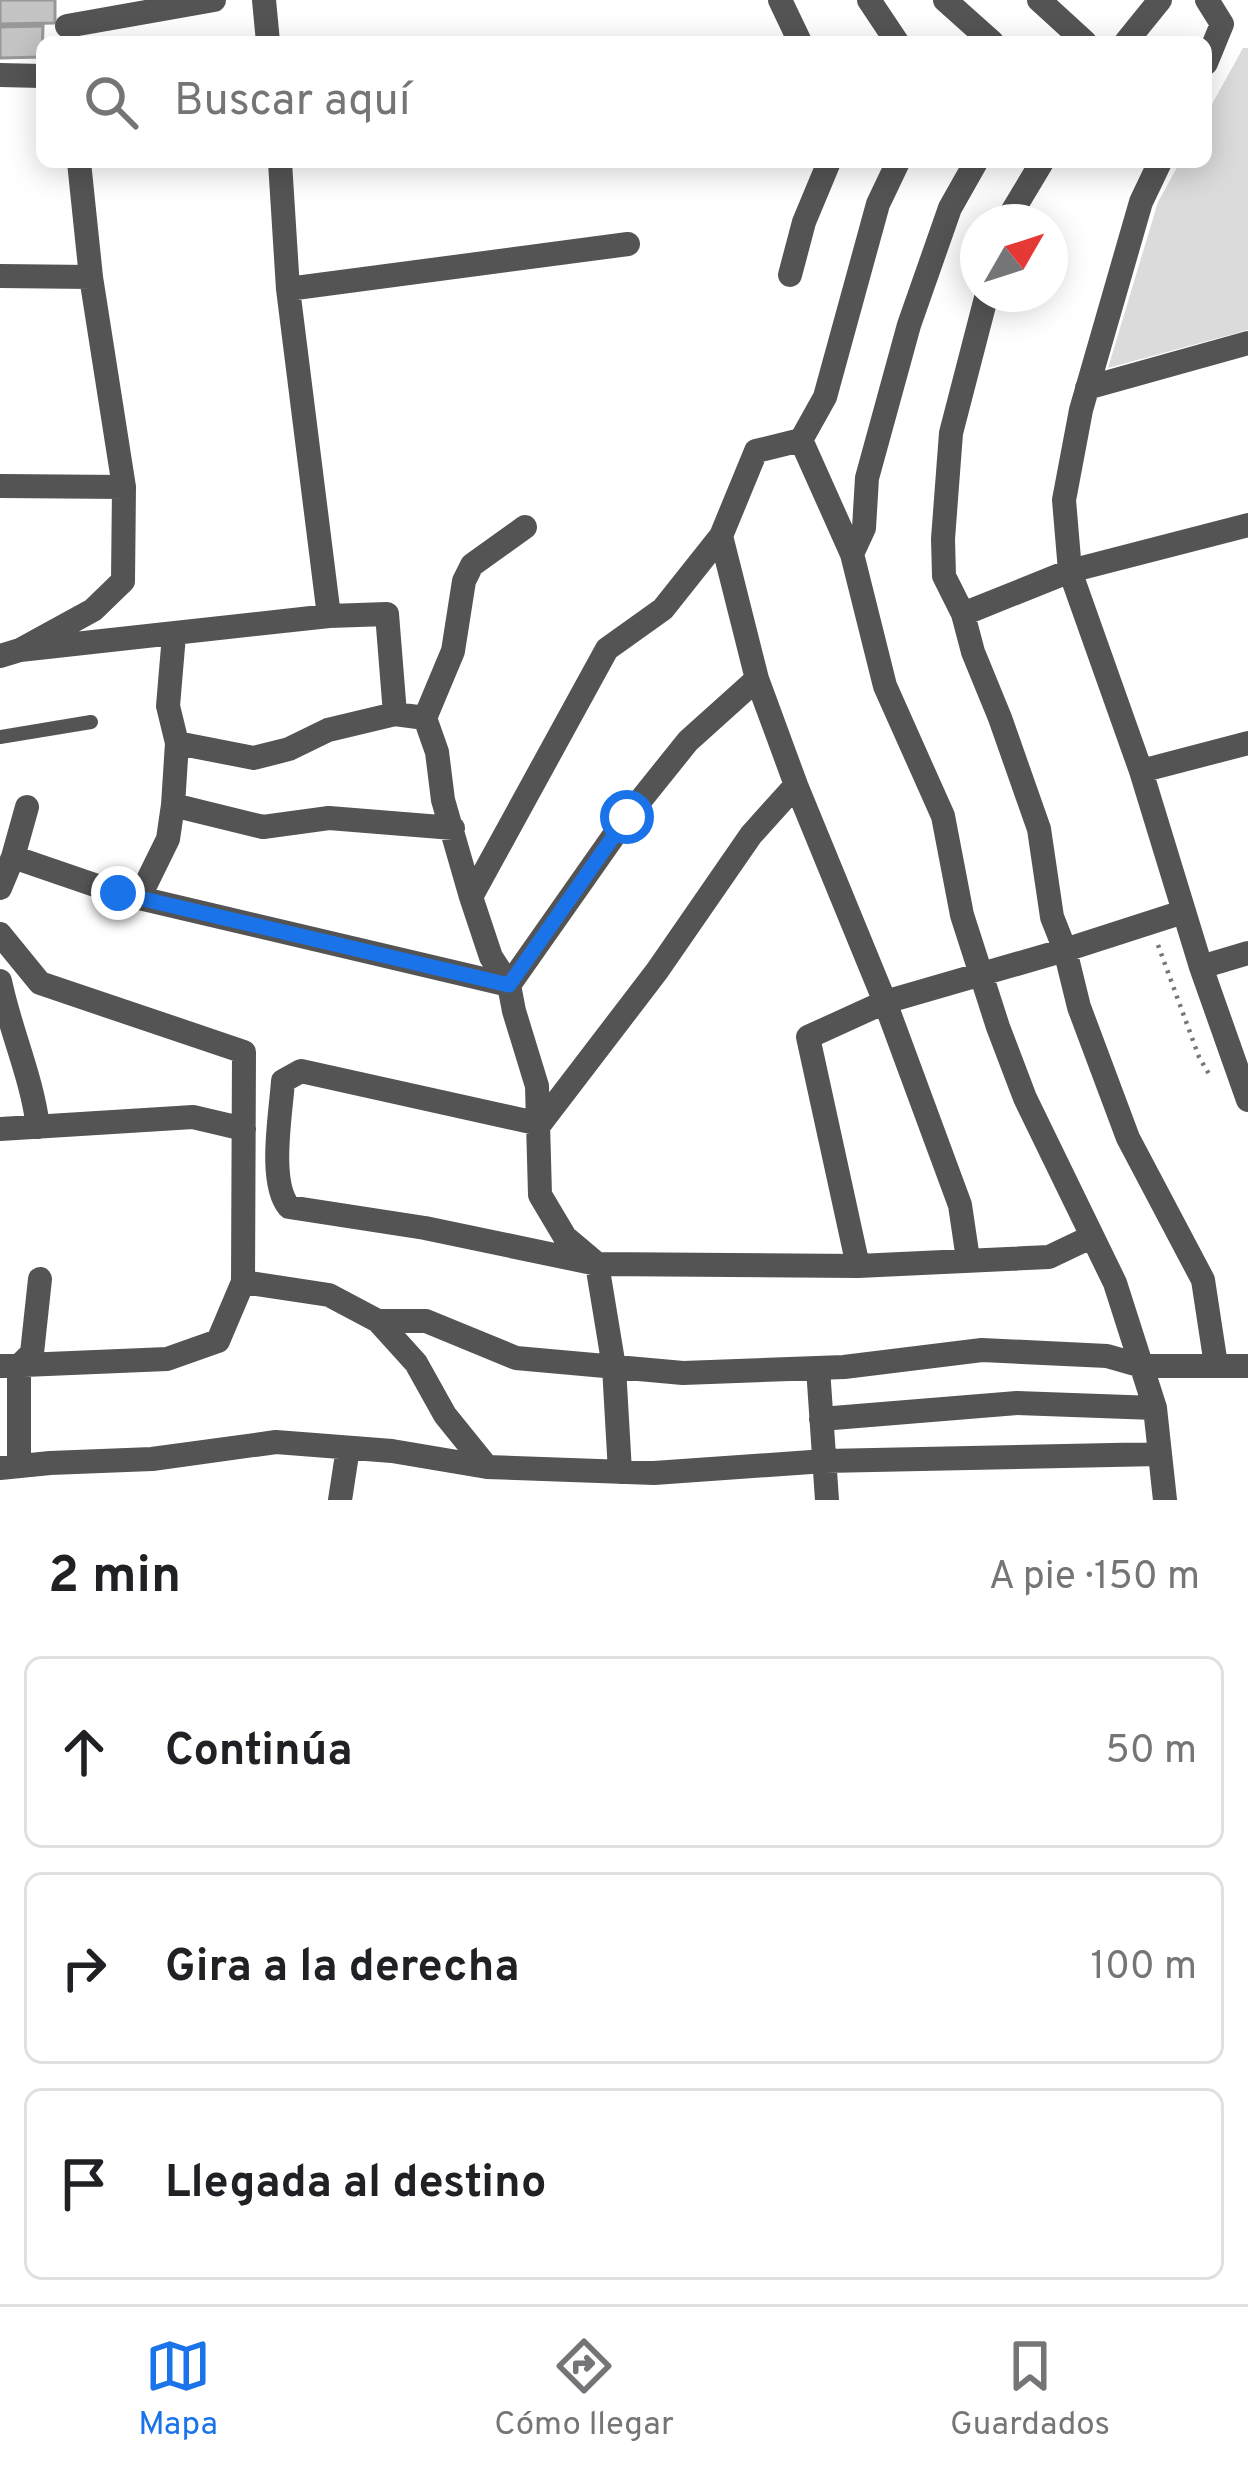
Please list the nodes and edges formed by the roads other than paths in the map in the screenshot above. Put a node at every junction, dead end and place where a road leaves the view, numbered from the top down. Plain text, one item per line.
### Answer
1 (68, 0) edge
2 (214, 0) edge
3 (264, 0) edge
4 (780, 0) edge
5 (869, 0) edge
6 (945, 0) edge
7 (1039, 0) edge
8 (1160, 0) edge
9 (1208, 0) edge
10 (1235, 25) edge
11 (68, 34) edge
12 (267, 36) edge
13 (797, 36) edge
14 (893, 36) edge
15 (985, 36) edge
16 (1078, 36) edge
17 (1131, 36) edge
18 (1212, 56) edge
19 (0, 74) edge
20 (36, 76) edge
21 (80, 168) edge
22 (280, 168) edge
23 (826, 168) edge
24 (895, 168) edge
25 (973, 168) edge
26 (1038, 168) edge
27 (1157, 168) edge
28 (1017, 204) edge
29 (628, 244) dead end
30 (790, 275) dead end
31 (0, 276) edge
32 (91, 277) junction
33 (288, 289) junction
34 (983, 312) edge
35 (1248, 344) edge
36 (1087, 388) junction
37 (801, 440) junction
38 (0, 486) edge
39 (124, 487) junction
40 (1248, 525) edge
41 (525, 527) dead end
42 (721, 536) junction
43 (852, 554) junction
44 (1070, 571) junction
45 (963, 614) junction
46 (329, 616) junction
47 (174, 635) junction
48 (10, 653) edge
49 (757, 679) junction
50 (395, 714) junction
51 (425, 718) junction
52 (91, 722) dead end
53 (0, 737) edge
54 (1248, 742) edge
55 (177, 743) junction
56 (1141, 771) junction
57 (796, 784) junction
58 (173, 805) junction
59 (27, 808) dead end
60 (453, 828) junction
61 (13, 857) junction
62 (0, 888) edge
63 (471, 897) junction
64 (139, 898) junction
65 (1183, 912) junction
66 (0, 934) edge
67 (1064, 950) junction
68 (1248, 953) edge
69 (1201, 968) junction
70 (981, 974) junction
71 (0, 981) edge
72 (509, 985) junction
73 (885, 1002) junction
74 (1248, 1100) edge
75 (540, 1124) junction
76 (38, 1127) junction
77 (0, 1129) edge
78 (244, 1129) junction
79 (1091, 1237) junction
80 (968, 1259) junction
81 (597, 1264) junction
82 (858, 1266) junction
83 (40, 1280) dead end
84 (243, 1282) junction
85 (378, 1321) junction
86 (1216, 1365) junction
87 (9, 1366) edge
88 (1142, 1366) junction
89 (1248, 1366) edge
90 (614, 1367) junction
91 (818, 1368) junction
92 (1156, 1408) junction
93 (821, 1419) junction
94 (348, 1448) junction
95 (1160, 1454) junction
96 (825, 1461) junction
97 (10, 1467) edge
98 (487, 1467) junction
99 (620, 1472) junction
100 (340, 1500) edge
101 (827, 1500) edge
102 (1165, 1500) edge

1 - 11 street
2 - 11 street
3 - 12 street
4 - 13 street
5 - 14 street
6 - 15 street
7 - 16 street
8 - 17 street
9 - 10 street
10 - 18 street
19 - 20 street
21 - 32 street
22 - 33 street
23 - 30 street
24 - 37 street
25 - 43 street
26 - 28 street
27 - 36 street
29 - 33 street
31 - 32 street
32 - 39 street
33 - 46 street
34 - 45 street
35 - 36 street
36 - 44 street
37 - 42 street
37 - 43 street
38 - 39 street
39 - 48 street
40 - 44 street
41 - 51 street
42 - 49 street
42 - 63 street
43 - 70 street
44 - 45 street
44 - 56 street
45 - 67 street
46 - 47 street
46 - 50 street
47 - 48 street
47 - 55 street
49 - 57 street
49 - 72 street
50 - 51 street
50 - 55 street
51 - 60 street
52 - 53 lane
54 - 56 street
55 - 58 street
56 - 65 street
57 - 73 street
57 - 75 street
58 - 60 street
58 - 64 street
59 - 61 street
60 - 63 street
61 - 62 street
61 - 64 street
63 - 72 street
64 - 72 street
65 - 67 street
65 - 69 street
66 - 78 street
67 - 70 street
67 - 86 street
68 - 69 street
69 - 74 street
70 - 73 street
70 - 79 street
71 - 76 street
72 - 75 street
73 - 80 street
73 - 82 street
75 - 81 street
75 - 81 street
76 - 77 street
76 - 78 street
78 - 84 street
79 - 80 street
79 - 88 street
80 - 82 street
81 - 82 street
81 - 90 street
83 - 87 street
84 - 85 street
84 - 87 street
85 - 90 street
85 - 98 street
86 - 88 street
86 - 89 street
87 - 97 street
88 - 91 street
88 - 92 street
90 - 91 street
90 - 99 street
91 - 93 street
92 - 93 street
92 - 95 street
93 - 96 street
94 - 97 street
94 - 98 street
94 - 100 street
95 - 96 street
95 - 102 street
96 - 99 street
96 - 101 street
98 - 99 street

